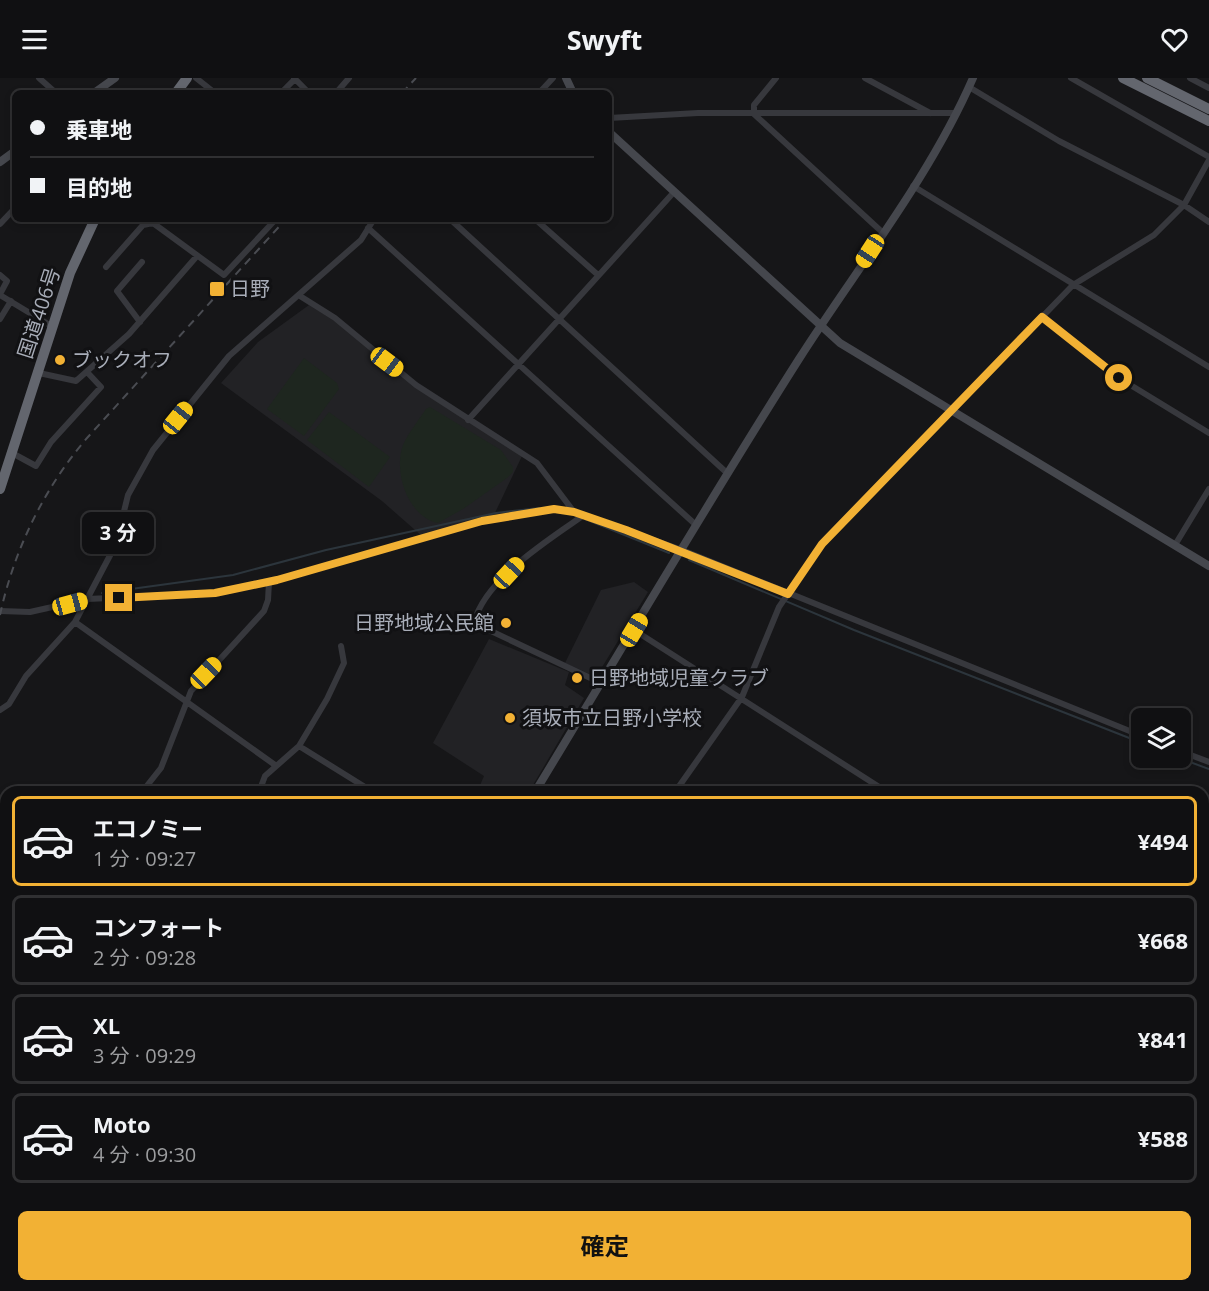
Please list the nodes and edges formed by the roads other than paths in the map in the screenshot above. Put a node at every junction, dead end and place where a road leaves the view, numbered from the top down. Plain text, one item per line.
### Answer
1 (39, 78) edge
2 (115, 78) edge
3 (196, 78) edge
4 (295, 78) edge
5 (349, 78) edge
6 (553, 78) edge
7 (776, 78) edge
8 (865, 78) edge
9 (973, 78) edge
10 (1071, 78) edge
11 (1122, 78) edge
12 (1147, 78) edge
13 (1190, 78) edge
14 (969, 87) junction
15 (1209, 88) edge
16 (53, 90) edge
17 (100, 90) edge
18 (211, 90) edge
19 (284, 90) edge
20 (306, 90) edge
21 (339, 90) edge
22 (542, 90) edge
23 (1209, 109) edge
24 (957, 113) junction
25 (754, 114) junction
26 (930, 114) junction
27 (612, 118) edge
28 (1209, 122) edge
29 (612, 135) edge
30 (1209, 158) edge
31 (913, 186) junction
32 (674, 192) junction
33 (1184, 205) junction
34 (12, 211) edge
35 (94, 222) edge
36 (273, 222) edge
37 (372, 222) edge
38 (453, 222) edge
39 (538, 222) edge
40 (1209, 222) edge
41 (0, 224) edge
42 (368, 228) junction
43 (882, 232) junction
44 (197, 256) junction
45 (142, 262) dead end
46 (106, 267) dead end
47 (0, 275) edge
48 (598, 275) junction
49 (1072, 285) junction
50 (0, 295) edge
51 (300, 296) junction
52 (11, 302) junction
53 (1042, 317) junction
54 (0, 319) edge
55 (557, 319) junction
56 (140, 321) junction
57 (53, 327) junction
58 (819, 327) junction
59 (517, 364) junction
60 (1209, 367) edge
61 (87, 372) junction
62 (39, 373) junction
63 (951, 412) junction
64 (468, 420) junction
65 (1209, 433) edge
66 (12, 453) junction
67 (727, 473) junction
68 (0, 489) edge
69 (1209, 489) edge
70 (574, 512) junction
71 (584, 515) junction
72 (696, 525) junction
73 (1175, 545) junction
74 (682, 550) junction
75 (1209, 566) edge
76 (269, 582) junction
77 (785, 597) junction
78 (88, 599) junction
79 (0, 611) edge
80 (75, 622) junction
81 (634, 630) junction
82 (341, 646) dead end
83 (601, 683) junction
84 (742, 697) junction
85 (186, 700) junction
86 (0, 710) edge
87 (1131, 732) edge
88 (299, 746) junction
89 (1191, 755) edge
90 (1209, 762) edge
91 (275, 765) junction
92 (147, 786) edge
93 (261, 786) edge
94 (363, 786) edge
95 (539, 786) edge
96 (679, 786) edge
97 (878, 786) edge

1 - 16 street
2 - 17 street
3 - 18 street
4 - 19 street
4 - 20 street
5 - 21 street
6 - 22 street
7 - 25 street
8 - 26 street
9 - 14 street
10 - 30 street
11 - 28 highway
12 - 23 highway
13 - 15 street
14 - 24 street
14 - 33 street
24 - 26 street
24 - 31 street
25 - 26 street
25 - 27 street
25 - 43 street
29 - 32 street
30 - 33 street
31 - 43 street
31 - 49 street
32 - 48 street
32 - 58 street
33 - 40 street
33 - 49 street
34 - 41 street
35 - 57 highway, 国道406号
36 - 44 street
37 - 42 street
38 - 55 street
39 - 48 street
42 - 51 street
42 - 59 street
43 - 58 street
44 - 46 street
44 - 56 street
45 - 56 street
47 - 50 street
48 - 55 street
49 - 53 street
49 - 60 street
50 - 52 street
51 - 64 street
51 - 78 street
52 - 54 street
52 - 57 street
53 - 63 street
53 - 65 street
55 - 59 street
55 - 67 street
56 - 61 street
57 - 62 highway, 国道406号
58 - 63 street
58 - 67 street
59 - 64 street
59 - 72 street
61 - 62 street
61 - 66 street
62 - 66 highway, 国道406号
63 - 73 street
63 - 77 street
64 - 70 street
66 - 68 highway, 国道406号
67 - 72 street
69 - 73 street
70 - 71 street
70 - 76 street
71 - 74 street
71 - 83 street
72 - 74 street
73 - 75 street
74 - 77 street
74 - 81 street
76 - 78 street
76 - 85 street
77 - 84 street
77 - 87 street
78 - 79 street
78 - 80 street
80 - 85 street
80 - 86 street
81 - 83 street
81 - 84 street
82 - 88 street
83 - 95 street
84 - 96 street
84 - 97 street
85 - 91 street
85 - 92 street
88 - 91 street
88 - 94 street
89 - 90 street
91 - 93 street

